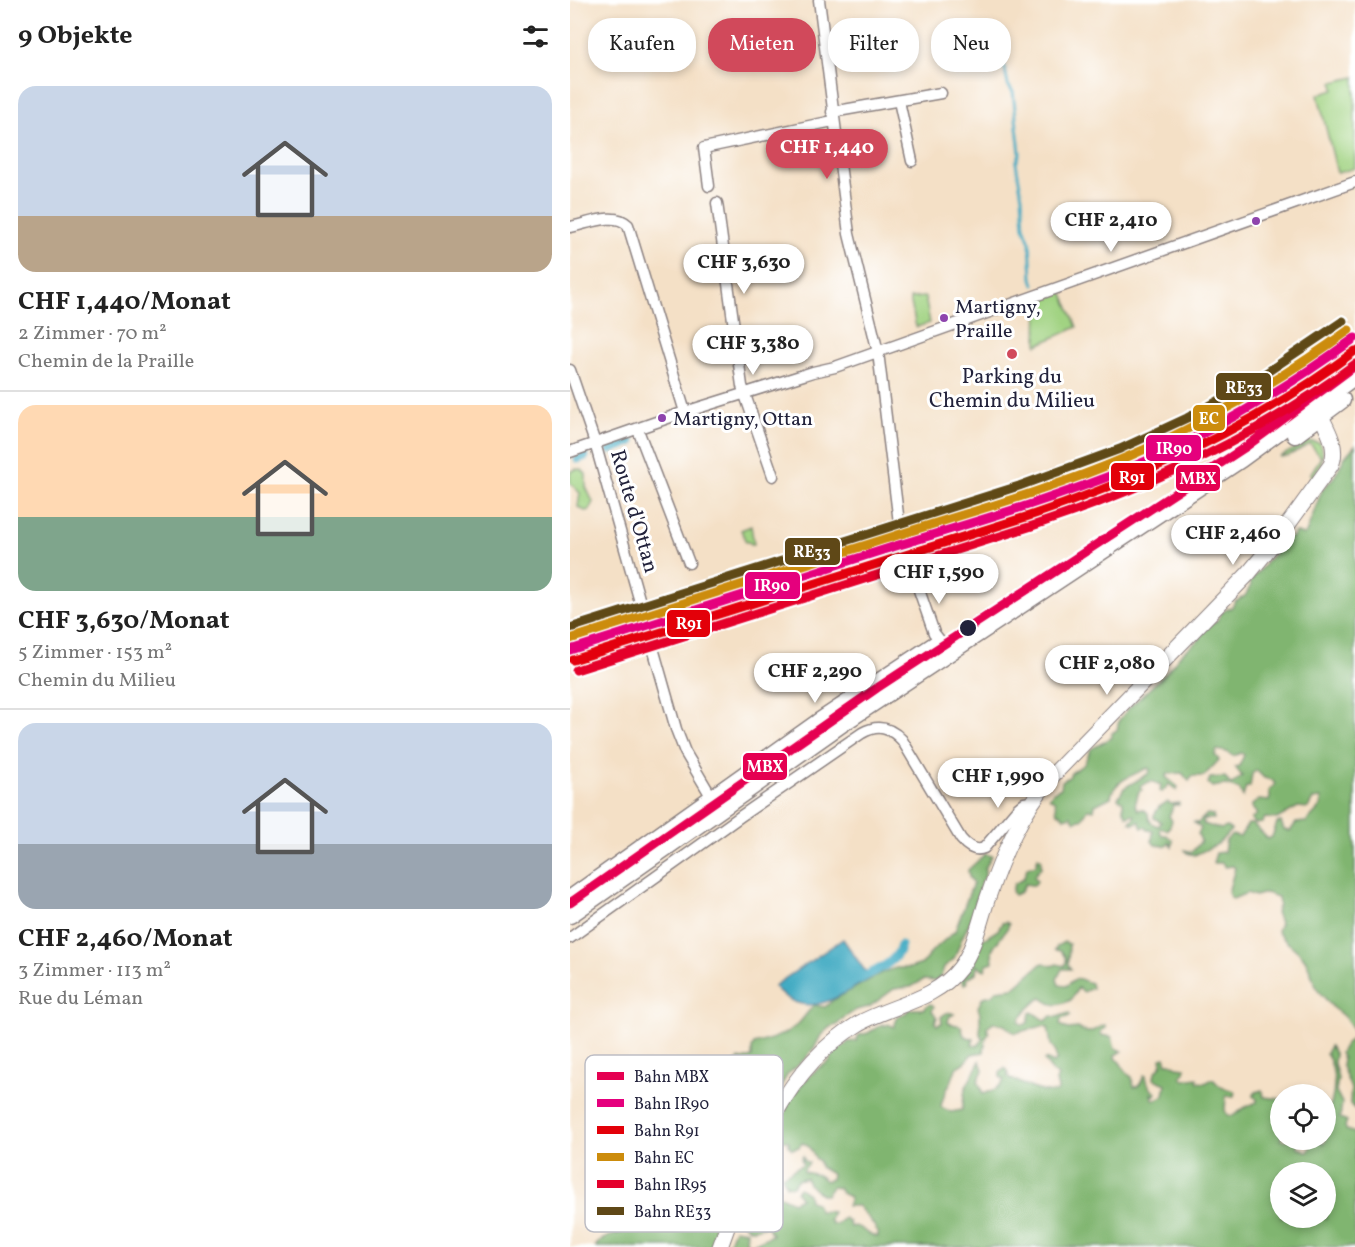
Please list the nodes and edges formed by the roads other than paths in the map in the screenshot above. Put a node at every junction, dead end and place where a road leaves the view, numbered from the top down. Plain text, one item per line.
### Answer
1 (819, 0) edge
2 (941, 93) dead end
3 (899, 101) junction
4 (833, 117) junction
5 (912, 161) dead end
6 (1355, 182) edge
7 (709, 186) dead end
8 (717, 203) dead end
9 (570, 227) edge
10 (878, 352) junction
11 (570, 370) edge
12 (1355, 376) edge
13 (1355, 389) edge
14 (745, 393) junction
15 (685, 412) junction
16 (1312, 416) junction
17 (638, 430) junction
18 (595, 443) junction
19 (570, 452) edge
20 (773, 476) dead end
21 (689, 563) dead end
22 (911, 567) tunnel mouth
23 (773, 570) dead end
24 (938, 639) junction
25 (949, 652) junction
26 (711, 796) junction
27 (1031, 802) junction
28 (570, 895) edge
29 (570, 915) edge
30 (570, 938) edge
31 (783, 1099) edge
32 (725, 1232) edge
33 (720, 1247) edge

1 - 4 street
2 - 3 street
3 - 4 street
3 - 5 street
4 - 7 street
4 - 10 street
6 - 10 street
8 - 14 street
9 - 15 street
10 - 14 street
10 - 23 street
11 - 18 street, Route d'Ottan
12 - 16 main road
13 - 16 main road
14 - 15 street
14 - 20 street
15 - 17 street
16 - 25 main road
16 - 27 street
17 - 18 street
17 - 21 street
18 - 19 street
18 - 26 street, Route d'Ottan
22 - 24 street
24 - 25 street
24 - 26 street
25 - 29 main road
26 - 28 street
27 - 30 street
27 - 31 street
32 - 33 street

